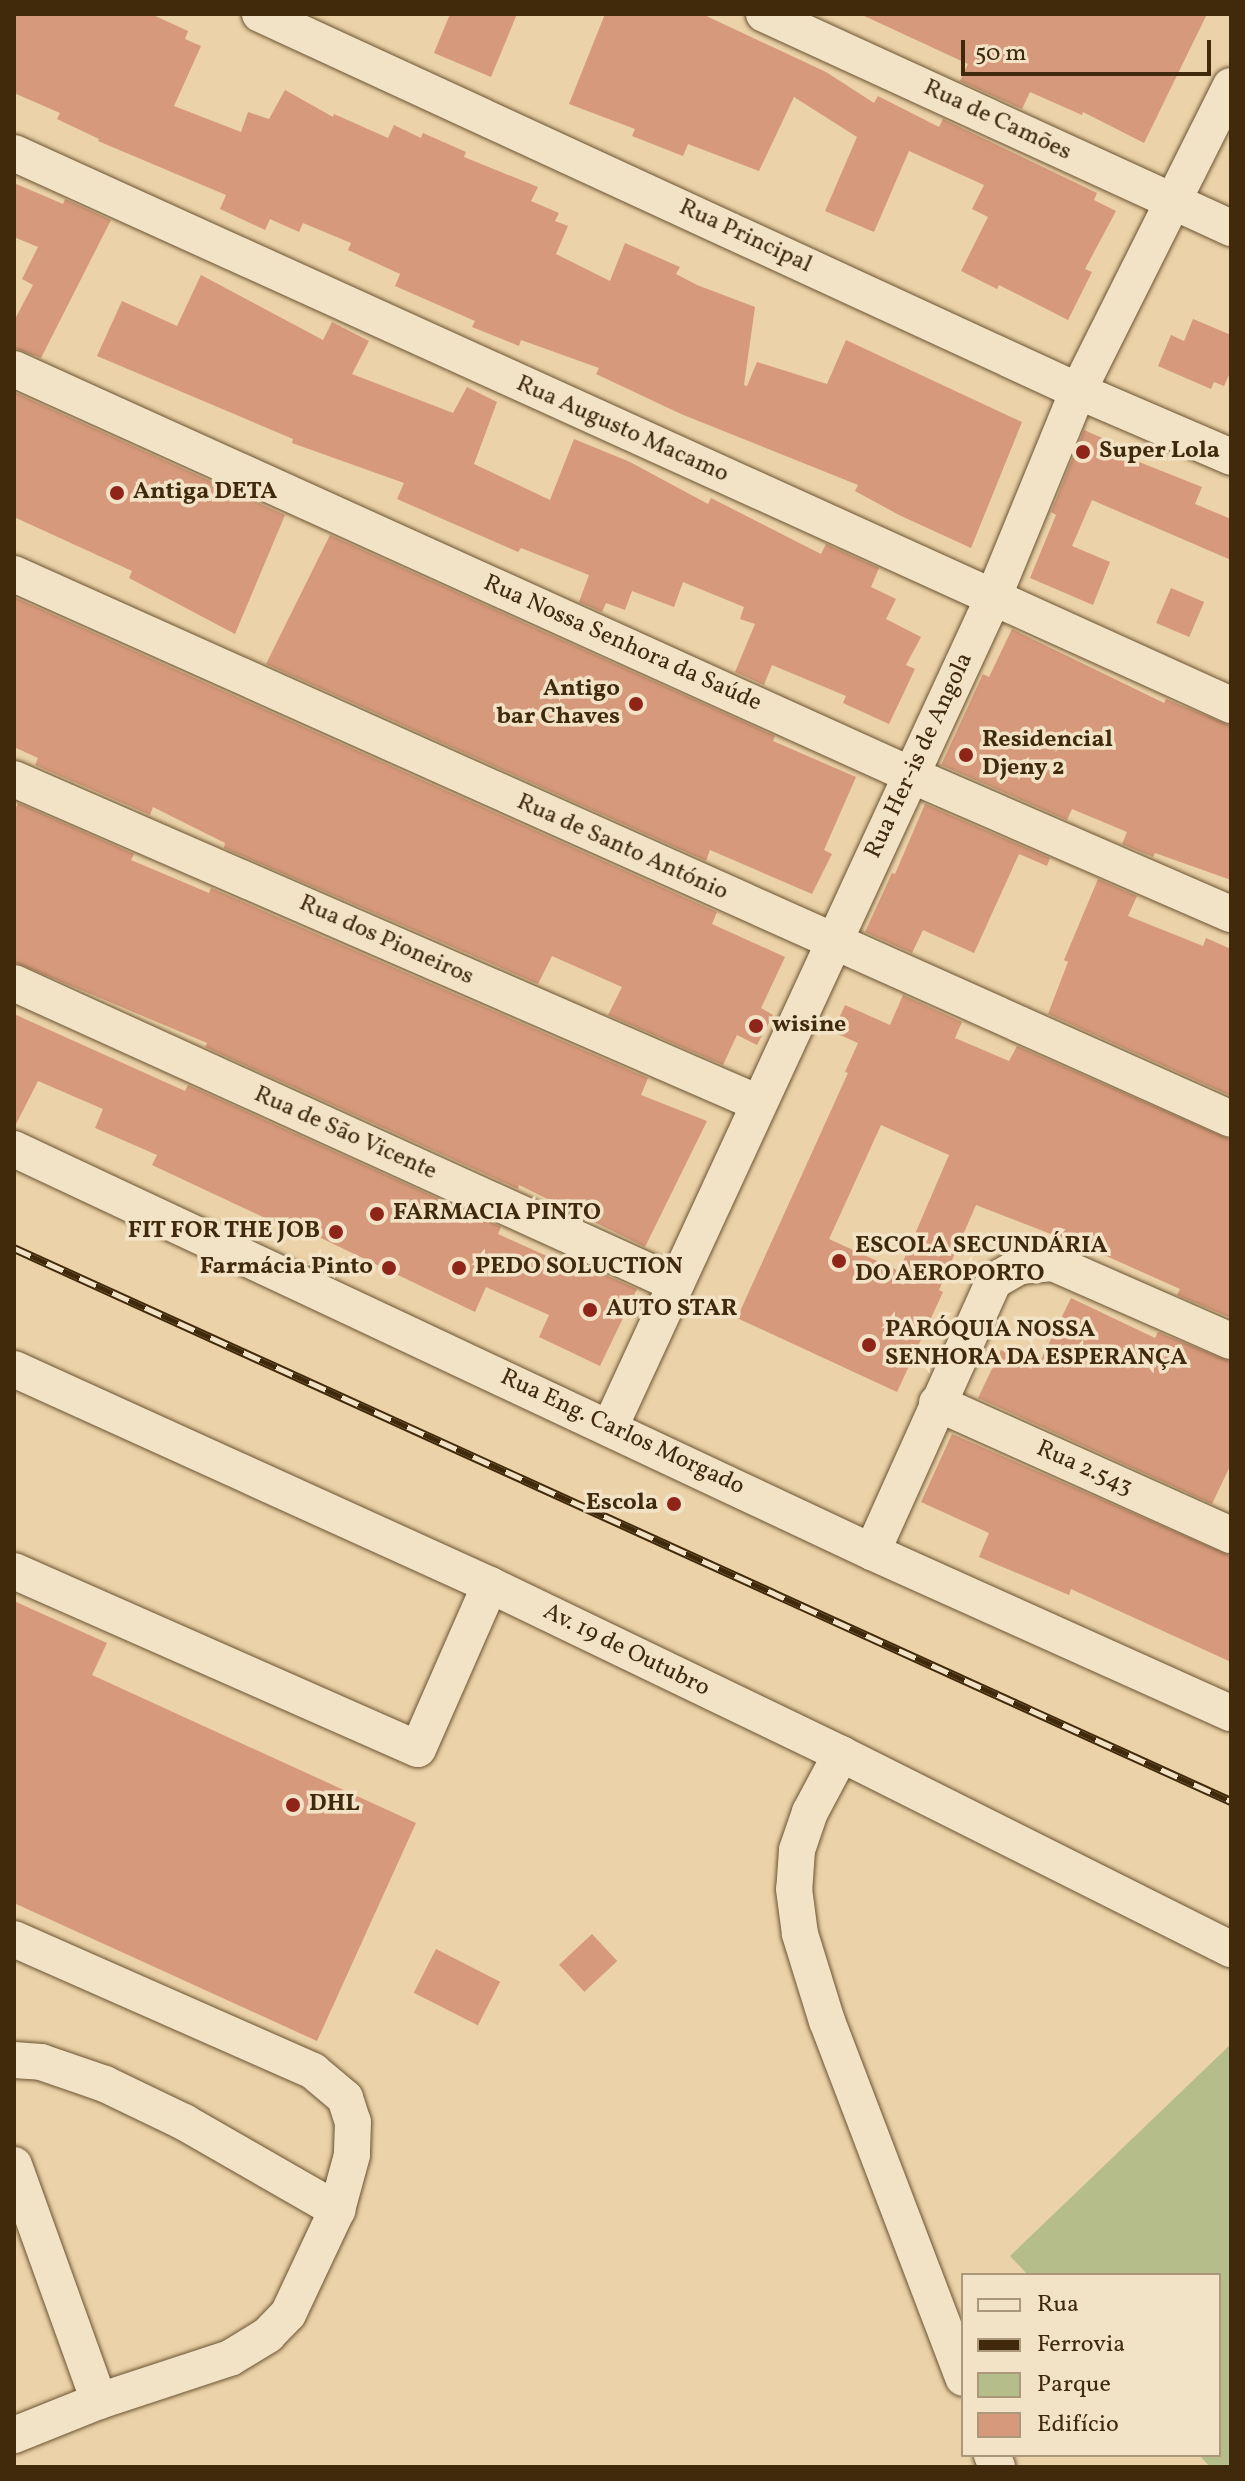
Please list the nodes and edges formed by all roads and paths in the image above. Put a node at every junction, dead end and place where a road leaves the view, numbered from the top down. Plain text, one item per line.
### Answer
1 (260, 14) edge
2 (764, 14) edge
3 (1231, 86) edge
4 (14, 153) edge
5 (1174, 202) junction
6 (1231, 228) edge
7 (14, 369) edge
8 (1078, 391) junction
9 (1231, 457) edge
10 (14, 574) edge
11 (993, 598) junction
12 (1231, 705) edge
13 (911, 775) junction
14 (14, 779) edge
15 (1231, 914) edge
16 (832, 943) junction
17 (14, 983) edge
18 (758, 1103) junction
19 (1231, 1119) edge
20 (14, 1149) edge
21 (676, 1284) junction
22 (1231, 1341) edge
23 (14, 1369) edge
24 (937, 1403) junction
25 (610, 1427) junction
26 (1231, 1535) edge
27 (872, 1552) junction
28 (14, 1571) edge
29 (490, 1585) junction
30 (1231, 1713) edge
31 (841, 1754) junction
32 (14, 1939) edge
33 (1231, 1949) edge
34 (14, 2060) edge
35 (14, 2165) edge
36 (337, 2210) junction
37 (961, 2373) edge
38 (99, 2401) junction
39 (14, 2435) edge

1 - 8 street, Rua Principal
2 - 5 street, Rua de Camões
3 - 5 street, Rua Her-is de Angola
4 - 11 street, Rua Augusto Macamo
5 - 6 street, Rua de Camões
5 - 8 street, Rua Her-is de Angola
7 - 13 street, Rua Nossa Senhora da Saúde
8 - 9 street, Rua Principal
8 - 11 street, Rua Her-is de Angola
10 - 16 street, Rua de Santo António
11 - 12 street, Rua Augusto Macamo
11 - 13 street, Rua Her-is de Angola
13 - 15 street, Rua Nossa Senhora da Saúde
13 - 16 street, Rua Her-is de Angola
14 - 18 street, Rua dos Pioneiros
16 - 18 street, Rua Her-is de Angola
16 - 19 street, Rua de Santo António
17 - 21 street, Rua de São Vicente
18 - 21 street, Rua Her-is de Angola
20 - 25 street, Rua Eng. Carlos Morgado
21 - 25 street, Rua Her-is de Angola
22 - 24 street
23 - 29 street, Av. 19 de Outubro
24 - 26 street, Rua 2.543
24 - 27 street
25 - 27 street, Rua Eng. Carlos Morgado
27 - 30 street, Rua Eng. Carlos Morgado
28 - 29 street
29 - 31 street, Av. 19 de Outubro
31 - 33 street, Av. 19 de Outubro
31 - 37 street
32 - 36 street
34 - 36 street
35 - 38 street
36 - 38 street
38 - 39 street

